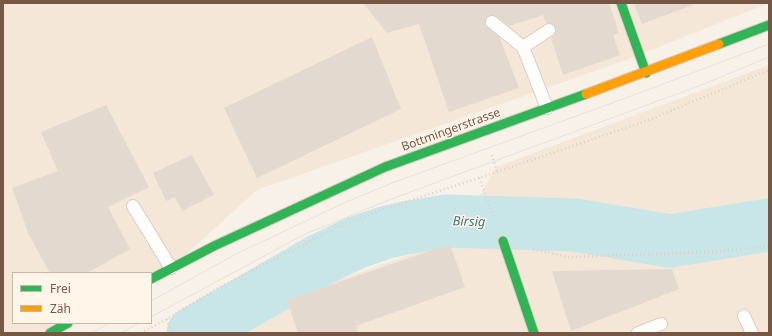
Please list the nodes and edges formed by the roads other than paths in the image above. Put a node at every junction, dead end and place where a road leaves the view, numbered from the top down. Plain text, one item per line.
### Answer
1 (621, 3) edge
2 (492, 22) dead end
3 (769, 25) edge
4 (549, 30) dead end
5 (524, 47) junction
6 (646, 73) junction
7 (547, 108) junction
8 (133, 206) dead end
9 (503, 241) road end
10 (171, 268) junction
11 (152, 278) edge
12 (744, 316) dead end
13 (66, 324) edge
14 (661, 324) dead end
15 (50, 333) edge
16 (534, 333) edge
17 (638, 333) edge
18 (752, 333) edge

1 - 6 main road
2 - 5 lane
3 - 6 main road, Bottmingerstrasse
4 - 5 lane
5 - 7 lane
6 - 7 main road, Bottmingerstrasse
7 - 10 main road, Bottmingerstrasse
8 - 10 lane
9 - 16 main road
10 - 11 main road, Bottmingerstrasse
12 - 18 lane
13 - 15 main road
14 - 17 lane

